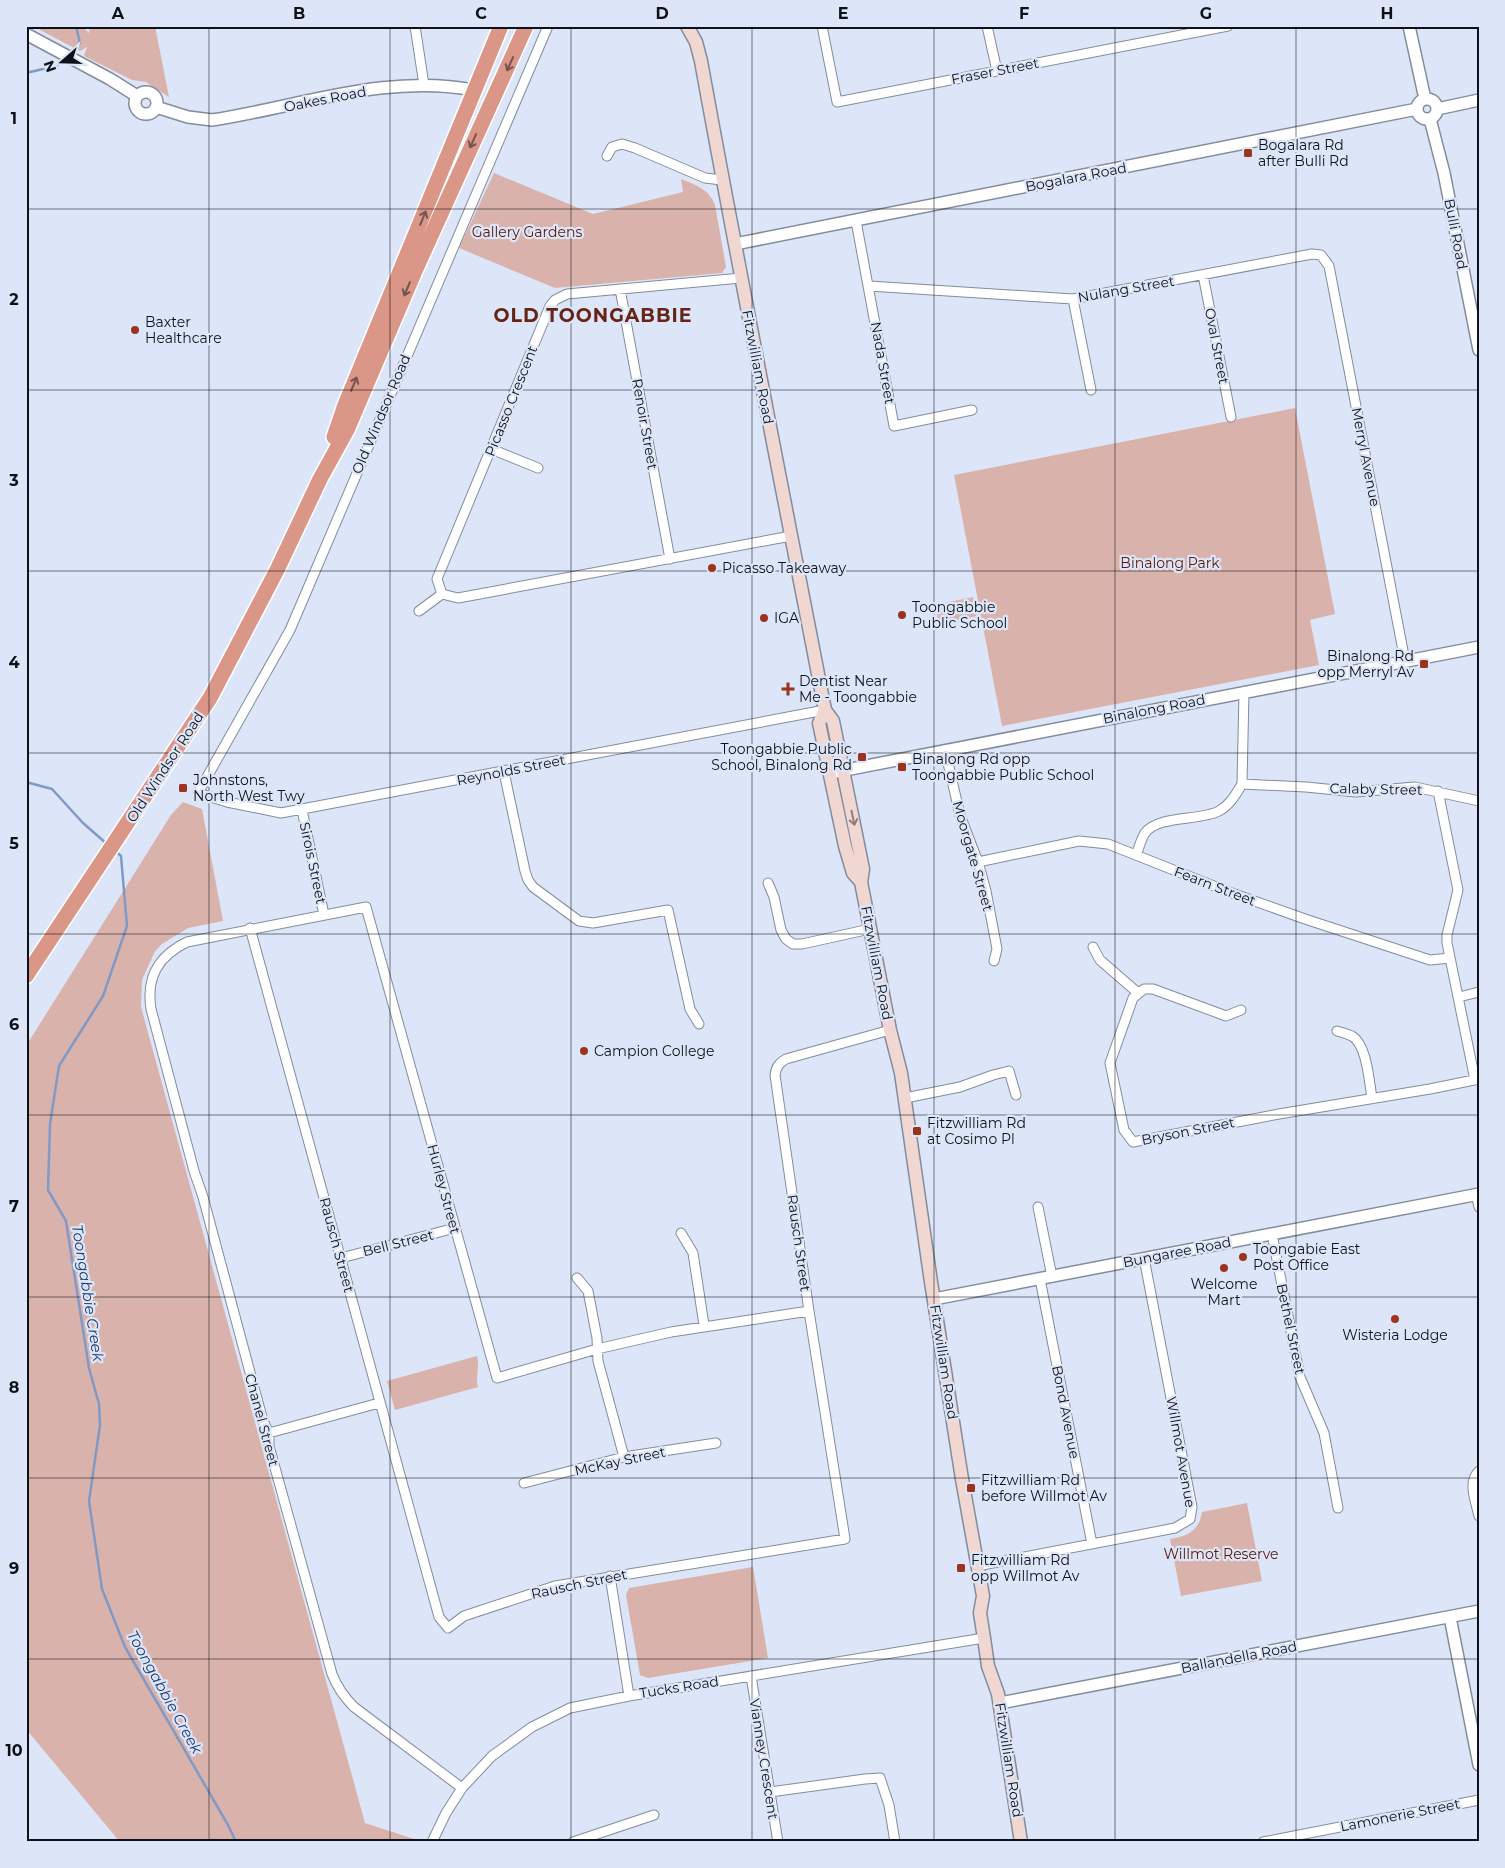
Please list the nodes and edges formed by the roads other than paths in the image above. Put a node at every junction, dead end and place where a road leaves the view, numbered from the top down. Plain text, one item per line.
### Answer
1 (414, 26) edge
2 (502, 26) edge
3 (526, 26) edge
4 (548, 26) edge
5 (687, 26) edge
6 (822, 26) edge
7 (988, 26) edge
8 (1228, 26) edge
9 (1409, 26) edge
10 (26, 34) edge
11 (997, 71) junction
12 (424, 85) junction
13 (474, 90) junction
14 (137, 96) junction
15 (495, 97) junction
16 (1425, 99) junction
17 (1479, 100) edge
18 (156, 108) junction
19 (1417, 109) junction
20 (1437, 109) junction
21 (1430, 119) junction
22 (607, 156) dead end
23 (722, 180) junction
24 (856, 221) junction
25 (735, 244) junction
26 (1321, 255) joint
27 (1203, 275) junction
28 (741, 278) junction
29 (869, 286) junction
30 (620, 289) junction
31 (1073, 299) junction
32 (1479, 350) edge
33 (1091, 390) dead end
34 (972, 410) dead end
35 (1231, 417) dead end
36 (491, 448) junction
37 (538, 468) dead end
38 (320, 479) junction
39 (791, 536) junction
40 (670, 560) junction
41 (442, 594) junction
42 (419, 611) dead end
43 (1479, 647) edge
44 (1405, 661) junction
45 (1244, 692) junction
46 (825, 710) junction
47 (945, 750) junction
48 (843, 770) junction
49 (504, 772) junction
50 (830, 773) junction
51 (1242, 784) junction
52 (1438, 791) junction
53 (198, 792) joint
54 (1479, 801) edge
55 (302, 810) junction
56 (1136, 855) junction
57 (978, 862) junction
58 (861, 882) junction
59 (768, 883) dead end
60 (324, 915) junction
61 (250, 928) junction
62 (870, 929) junction
63 (1093, 947) dead end
64 (1450, 958) junction
65 (994, 961) dead end
66 (157, 968) joint
67 (30, 971) edge
68 (26, 981) edge
69 (1479, 992) edge
70 (1138, 993) junction
71 (1459, 998) junction
72 (1241, 1010) dead end
73 (699, 1024) dead end
74 (890, 1030) junction
75 (1337, 1031) dead end
76 (1477, 1079) edge
77 (1016, 1095) dead end
78 (905, 1098) junction
79 (1372, 1098) junction
80 (1477, 1194) edge
81 (1038, 1207) dead end
82 (1479, 1208) edge
83 (455, 1228) junction
84 (681, 1233) dead end
85 (1272, 1234) junction
86 (341, 1258) junction
87 (1144, 1258) junction
88 (1052, 1277) junction
89 (578, 1278) dead end
90 (1040, 1279) junction
91 (934, 1299) junction
92 (809, 1311) junction
93 (704, 1325) junction
94 (597, 1349) junction
95 (379, 1403) junction
96 (269, 1434) junction
97 (716, 1443) dead end
98 (624, 1457) junction
99 (1479, 1471) edge
100 (524, 1483) dead end
101 (1338, 1508) dead end
102 (1479, 1516) edge
103 (1092, 1544) junction
104 (976, 1566) junction
105 (610, 1576) junction
106 (1479, 1611) edge
107 (1450, 1617) junction
108 (984, 1638) junction
109 (751, 1676) junction
110 (629, 1696) junction
111 (1000, 1703) junction
112 (1479, 1765) edge
113 (462, 1788) junction
114 (770, 1792) junction
115 (1479, 1800) edge
116 (654, 1815) dead end
117 (432, 1842) edge
118 (573, 1842) edge
119 (778, 1842) edge
120 (895, 1842) edge
121 (1022, 1842) edge
122 (1263, 1842) edge

1 - 12 street
2 - 13 highway, Old Windsor Road
3 -> 15 highway, Old Windsor Road
4 - 53 street, Old Windsor Road
5 - 23 main road, Fitzwilliam Road
6 - 11 street, Fraser Street
7 - 11 street
8 - 11 street, Fraser Street
9 - 16 street
10 - 14 street
12 - 13 street, Oakes Road
12 - 18 street, Oakes Road
13 - 15 highway, Oakes Road
38 -> 13 highway, Old Windsor Road
14 - 18 street
14 - 18 street
15 -> 38 highway, Old Windsor Road
16 - 19 street
16 - 20 street
17 - 20 street
19 - 21 street
19 - 24 street, Bogalara Road
20 - 21 street
21 - 32 street, Bulli Road
22 - 23 street
23 - 25 main road, Fitzwilliam Road
24 - 25 street, Bogalara Road
24 - 29 street, Nada Street
25 - 28 main road, Fitzwilliam Road
26 - 27 street, Nulang Street
26 - 44 street, Merryl Avenue
27 - 31 street, Nulang Street
27 - 35 street, Oval Street
28 - 30 street, Picasso Crescent
28 - 39 main road, Fitzwilliam Road
29 - 31 street, Nulang Street
29 - 34 street, Nada Street
30 - 36 street, Picasso Crescent
30 - 40 street, Renoir Street
31 - 33 street
36 - 37 street
36 - 41 street, Picasso Crescent
38 - 67 highway, Old Windsor Road
39 - 40 street
39 - 46 main road, Fitzwilliam Road
40 - 41 street
41 - 42 street
43 - 44 street, Binalong Road
44 - 45 street, Binalong Road
45 - 47 street, Binalong Road
45 - 51 street
46 - 48 main road, Fitzwilliam Road
46 - 49 street, Reynolds Street
46 - 50 main road, Fitzwilliam Road
47 - 48 street, Binalong Road
47 - 57 street, Moorgate Street
48 - 50 street, Binalong Road
48 -> 58 main road, Fitzwilliam Road
49 - 55 street, Reynolds Street
49 - 73 street
50 - 58 main road, Fitzwilliam Road
51 - 52 street, Calaby Street
51 - 56 street
52 - 54 street, Calaby Street
52 - 64 street
53 - 55 street, Reynolds Street
55 - 60 street, Sirois Street
56 - 57 street, Fearn Street
56 - 64 street, Fearn Street
57 - 65 street, Moorgate Street
58 - 62 main road, Fitzwilliam Road
59 - 62 street
60 - 61 street, Hurley Street
60 - 83 street, Hurley Street
61 - 66 street, Hurley Street
61 - 86 street, Rausch Street
62 - 74 main road, Fitzwilliam Road
63 - 70 street
64 - 71 street
66 - 96 street, Chanel Street
67 - 68 highway, Old Windsor Road
69 - 71 street
70 - 72 street
70 - 79 street, Bryson Street
71 - 76 street
74 - 78 main road, Fitzwilliam Road
74 - 92 street, Rausch Street
75 - 79 street
76 - 79 street, Bryson Street
77 - 78 street
78 - 91 main road, Fitzwilliam Road
80 - 82 street
80 - 85 street, Bungaree Road
81 - 88 street
83 - 86 street, Bell Street
83 - 94 street, Hurley Street
84 - 93 street
85 - 87 street, Bungaree Road
85 - 101 street, Bethel Street
86 - 95 street, Rausch Street
87 - 88 street, Bungaree Road
87 - 103 street, Willmot Avenue
88 - 90 street, Bungaree Road
89 - 94 street
90 - 91 street, Bungaree Road
90 - 103 street, Bond Avenue
91 - 104 main road, Fitzwilliam Road
92 - 93 street, Hurley Street
92 - 105 street, Rausch Street
93 - 94 street, Hurley Street
94 - 98 street
95 - 96 street
95 - 105 street, Rausch Street
96 - 113 street, Chanel Street
97 - 98 street, McKay Street
98 - 100 street, McKay Street
99 - 102 street
103 - 104 street, Willmot Avenue
104 - 108 main road, Fitzwilliam Road
105 - 110 street
106 - 107 street, Ballandella Road
107 - 111 street, Ballandella Road
107 - 112 street
108 - 109 street, Tucks Road
108 - 111 main road, Fitzwilliam Road
109 - 110 street, Tucks Road
109 - 114 street, Vianney Crescent
110 - 113 street, Tucks Road
111 - 121 main road, Fitzwilliam Road
113 - 117 street, Tucks Road
114 - 119 street, Vianney Crescent
114 - 120 street
115 - 122 street, Lamonerie Street
116 - 118 street

